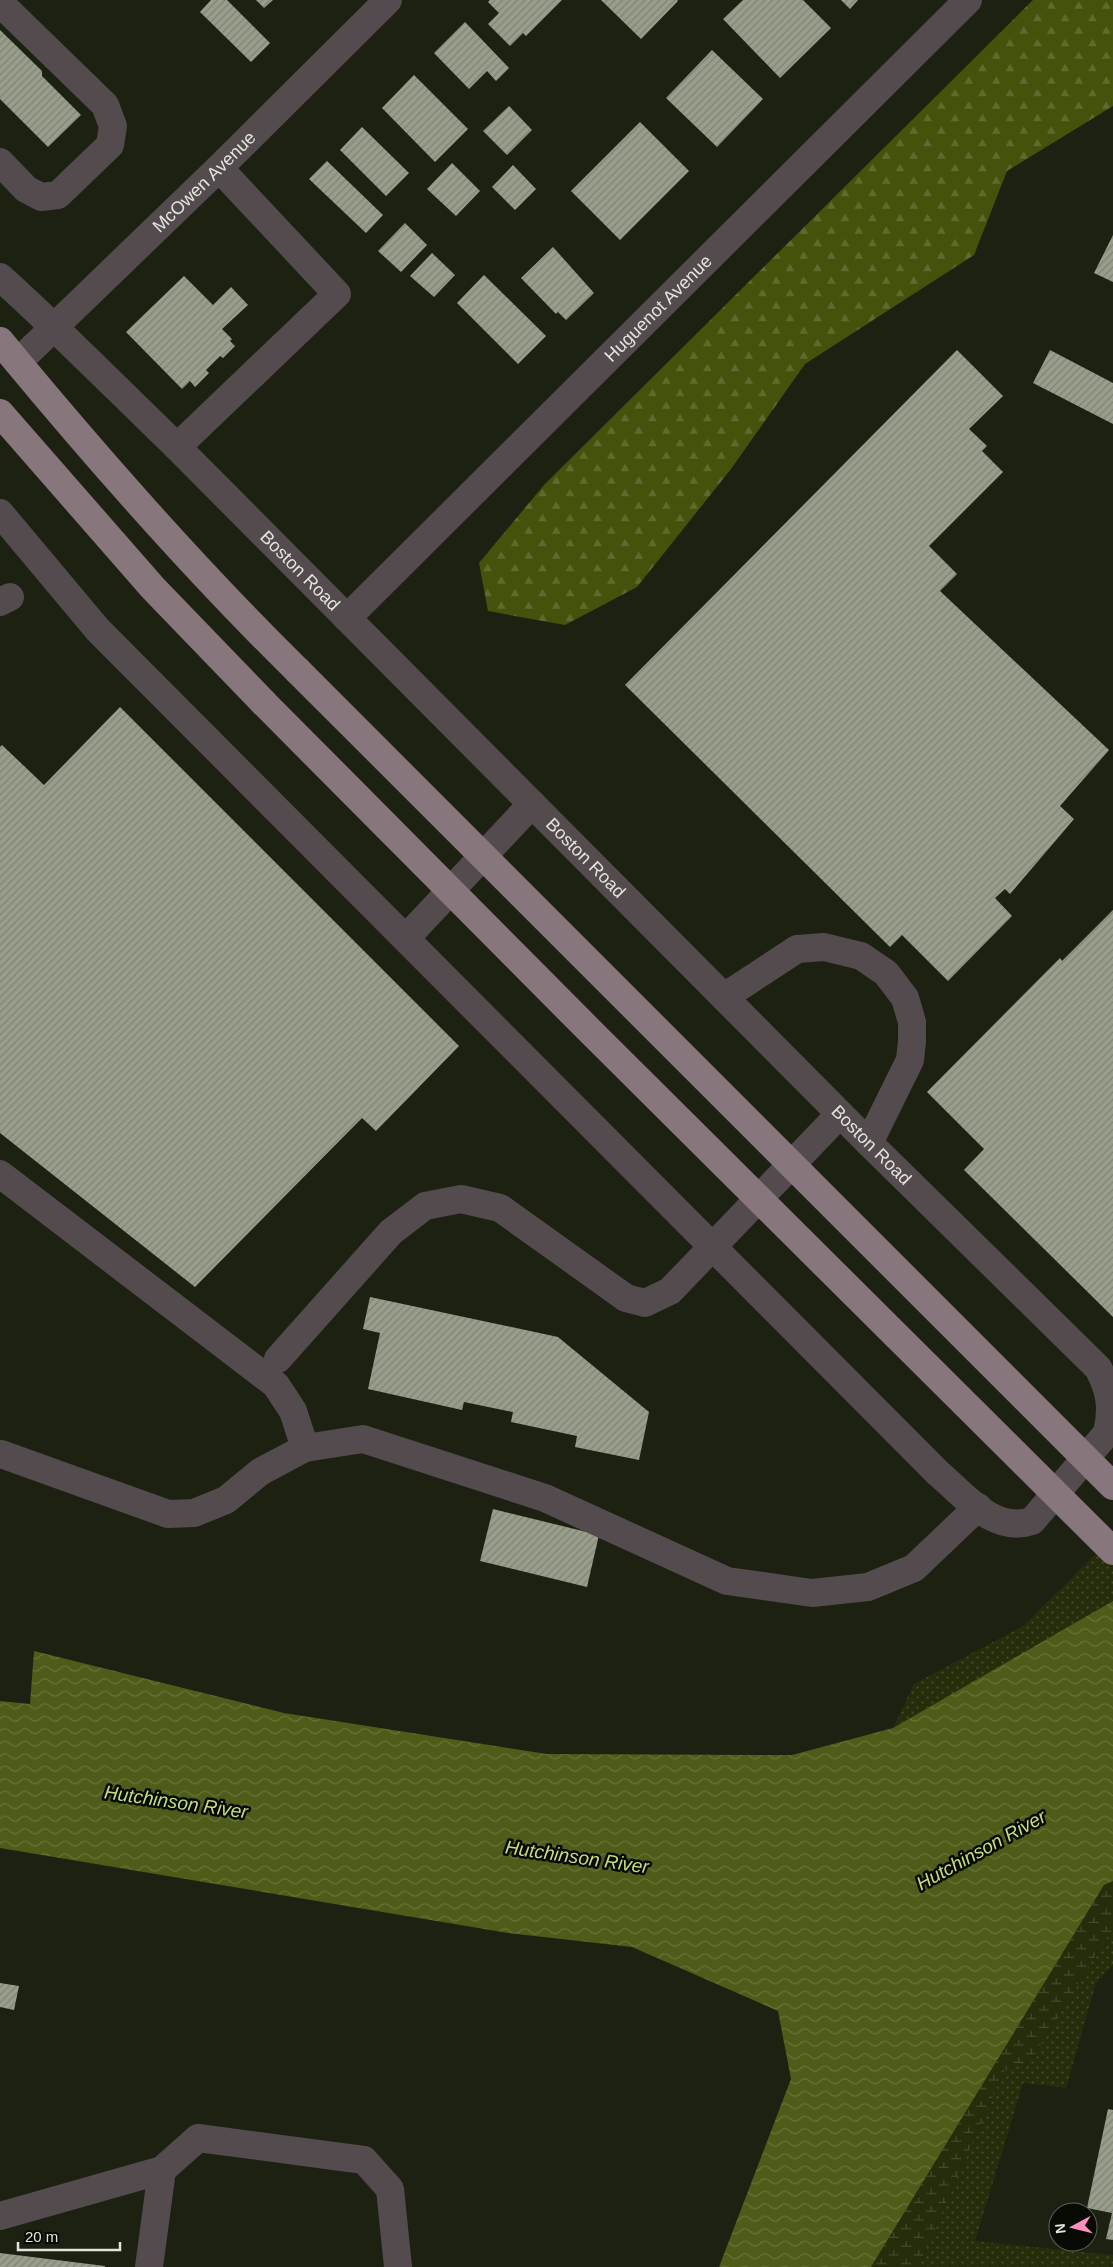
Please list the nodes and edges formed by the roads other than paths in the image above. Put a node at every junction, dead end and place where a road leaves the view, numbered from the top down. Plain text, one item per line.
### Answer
1 (388, 0) edge
2 (968, 0) edge
3 (0, 3) edge
4 (0, 162) edge
5 (219, 168) junction
6 (0, 277) edge
7 (55, 326) junction
8 (0, 341) edge
9 (18, 362) junction
10 (0, 413) edge
11 (178, 447) junction
12 (0, 513) edge
13 (347, 618) junction
14 (532, 804) junction
15 (406, 938) junction
16 (724, 997) junction
17 (840, 1114) junction
18 (869, 1143) junction
19 (0, 1174) edge
20 (712, 1246) junction
21 (278, 1358) dead end
22 (305, 1448) junction
23 (1, 1454) dead end
24 (1113, 1486) edge
25 (978, 1507) junction
26 (1113, 1551) edge
27 (162, 2170) junction
28 (0, 2216) edge
29 (150, 2267) edge
30 (398, 2267) edge

1 - 5 street, McOwen Avenue
2 - 13 street, Huguenot Avenue
3 - 4 street
5 - 7 street, McOwen Avenue
5 - 11 street
6 - 7 street, Boston Road
7 - 9 street, McOwen Avenue
7 - 11 street, Boston Road
8 - 9 main road
9 - 24 main road, bridge
10 - 26 main road, bridge
11 - 13 street, Boston Road
12 - 15 street, Boston Road
13 - 14 street, Boston Road
14 - 15 street
14 - 16 street, Boston Road
15 - 20 street, Boston Road
16 - 17 street, Boston Road
16 - 18 street
17 - 18 street, Boston Road
17 - 20 street
18 - 25 street, Boston Road
19 - 22 street
20 - 21 street
20 - 25 street, Boston Road
22 - 23 street
22 - 25 street
27 - 28 street
27 - 29 street
27 - 30 street

